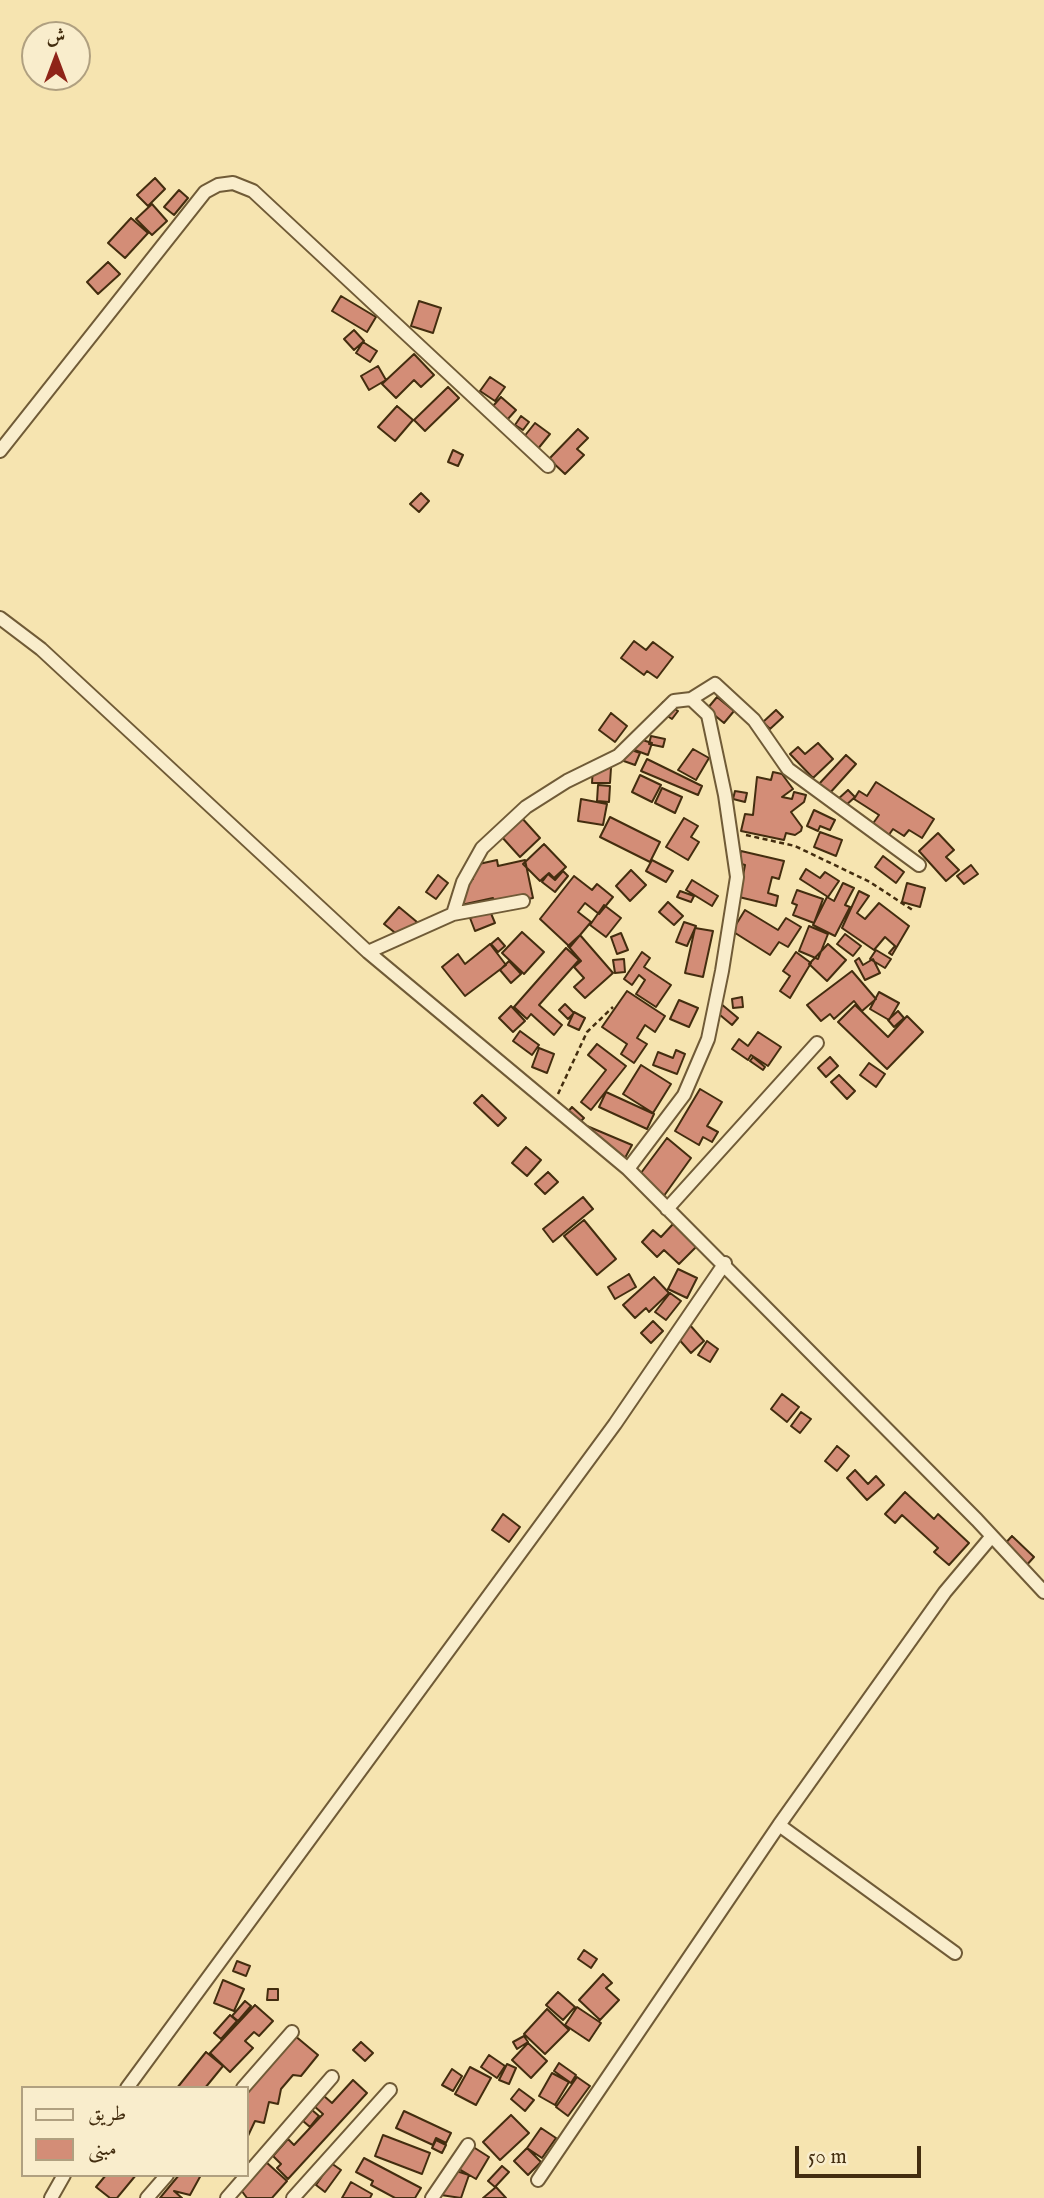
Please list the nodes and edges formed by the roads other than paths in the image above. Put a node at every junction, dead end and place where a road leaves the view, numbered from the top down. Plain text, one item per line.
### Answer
1 (0, 451) edge
2 (548, 466) dead end
3 (0, 618) edge
4 (691, 699) junction
5 (919, 865) dead end
6 (523, 901) dead end
7 (453, 914) junction
8 (368, 952) junction
9 (817, 1042) dead end
10 (628, 1169) junction
11 (667, 1209) junction
12 (724, 1264) junction
13 (992, 1536) junction
14 (1044, 1592) edge
15 (779, 1825) junction
16 (955, 1953) dead end
17 (292, 2032) dead end
18 (332, 2077) dead end
19 (128, 2086) edge
20 (245, 2086) edge
21 (390, 2090) dead end
22 (468, 2145) dead end
23 (248, 2174) edge
24 (63, 2177) edge
25 (165, 2177) edge
26 (245, 2177) edge
27 (538, 2180) dead end
28 (51, 2198) edge
29 (148, 2198) edge
30 (227, 2198) edge
31 (293, 2198) edge
32 (432, 2198) edge

1 - 2 street
3 - 8 street
4 - 5 street
4 - 7 street
4 - 10 street
6 - 7 street
7 - 8 street
8 - 10 street
9 - 11 street
10 - 11 street
11 - 12 street
12 - 13 street
12 - 19 street
13 - 14 street
13 - 15 street
15 - 16 street
15 - 27 street
17 - 20 street
18 - 23 street
21 - 31 street
22 - 32 street
24 - 28 street
25 - 29 street
26 - 30 street

